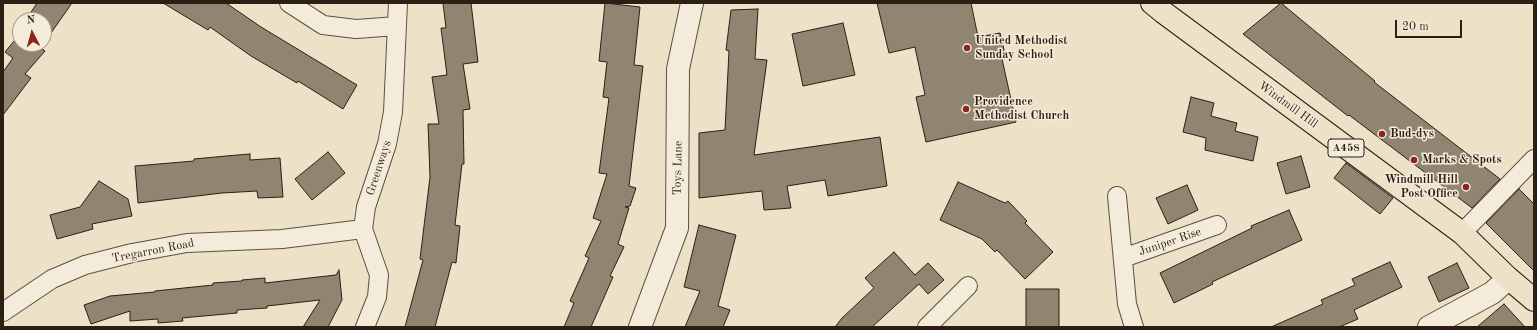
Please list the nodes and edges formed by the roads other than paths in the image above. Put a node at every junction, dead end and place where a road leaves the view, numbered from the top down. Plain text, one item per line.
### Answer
1 (289, 3) edge
2 (398, 3) edge
3 (692, 3) edge
4 (1152, 3) edge
5 (397, 26) junction
6 (1534, 159) edge
7 (1117, 196) dead end
8 (1217, 225) dead end
9 (363, 229) junction
10 (1462, 233) junction
11 (1122, 258) junction
12 (1507, 277) junction
13 (968, 286) dead end
14 (1534, 300) edge
15 (3, 312) edge
16 (365, 327) edge
17 (640, 327) edge
18 (927, 327) edge
19 (1134, 327) edge
20 (1428, 327) edge

1 - 5 street
2 - 5 street, Greenways
3 - 17 street, Toys Lane
4 - 10 highway, Windmill Hill / A458
5 - 9 street, Greenways
6 - 10 street
7 - 11 street, Juniper Rise
8 - 11 street, Juniper Rise
9 - 15 street, Tregarron Road
9 - 16 street, Greenways
10 - 12 highway, Windmill Hill / A458
11 - 19 street, Juniper Rise
12 - 14 highway, Windmill Hill / A458
12 - 20 street
13 - 18 street

